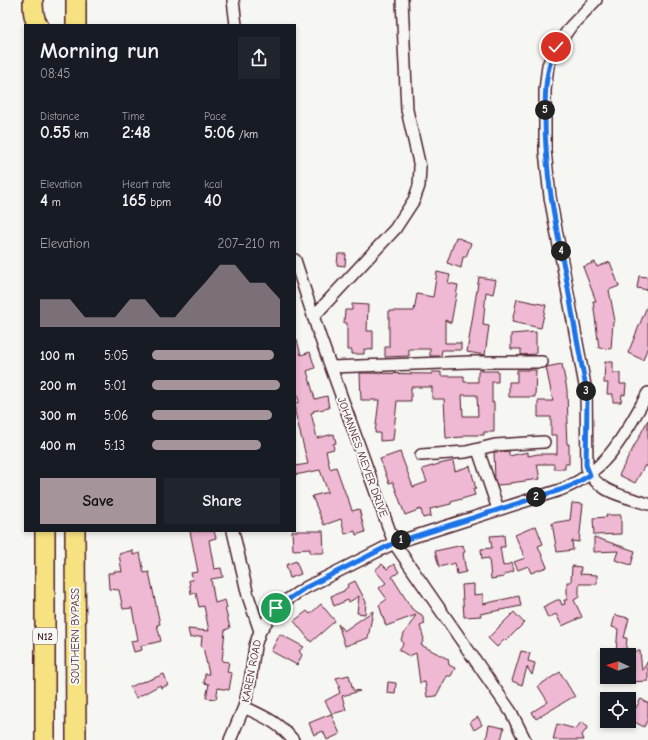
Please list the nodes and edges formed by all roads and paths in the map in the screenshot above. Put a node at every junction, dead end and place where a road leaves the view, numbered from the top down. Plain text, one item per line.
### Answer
1 (33, 0) edge
2 (45, 0) edge
3 (76, 0) edge
4 (233, 0) edge
5 (402, 0) edge
6 (596, 0) edge
7 (38, 24) edge
8 (45, 24) edge
9 (76, 24) edge
10 (236, 24) edge
11 (296, 263) edge
12 (313, 317) junction
13 (542, 362) dead end
14 (331, 367) junction
15 (648, 393) edge
16 (544, 442) dead end
17 (478, 450) junction
18 (421, 454) dead end
19 (590, 475) junction
20 (648, 504) edge
21 (498, 509) junction
22 (45, 532) edge
23 (75, 532) edge
24 (233, 532) edge
25 (394, 543) junction
26 (260, 631) junction
27 (244, 708) junction
28 (45, 740) edge
29 (76, 740) edge
30 (230, 740) edge
31 (293, 740) edge
32 (525, 740) edge

1 - 7 highway
2 - 8 highway
3 - 9 highway
4 - 10 street
5 - 12 street
6 - 19 street
11 - 12 street, JOHANNES MEYER DRIVE
12 - 14 street, JOHANNES MEYER DRIVE
13 - 14 street
14 - 25 street, JOHANNES MEYER DRIVE
15 - 19 street
16 - 17 street
17 - 18 street
17 - 21 street
19 - 20 street
19 - 21 street
21 - 25 street
22 - 28 highway, N12
23 - 29 highway, SOUTHERN BYPASS
24 - 26 street, KAREN ROAD
25 - 26 street
25 - 32 street, JOHANNES MEYER DRIVE
26 - 27 street, KAREN ROAD
27 - 30 street
27 - 31 street, KAREN ROAD

